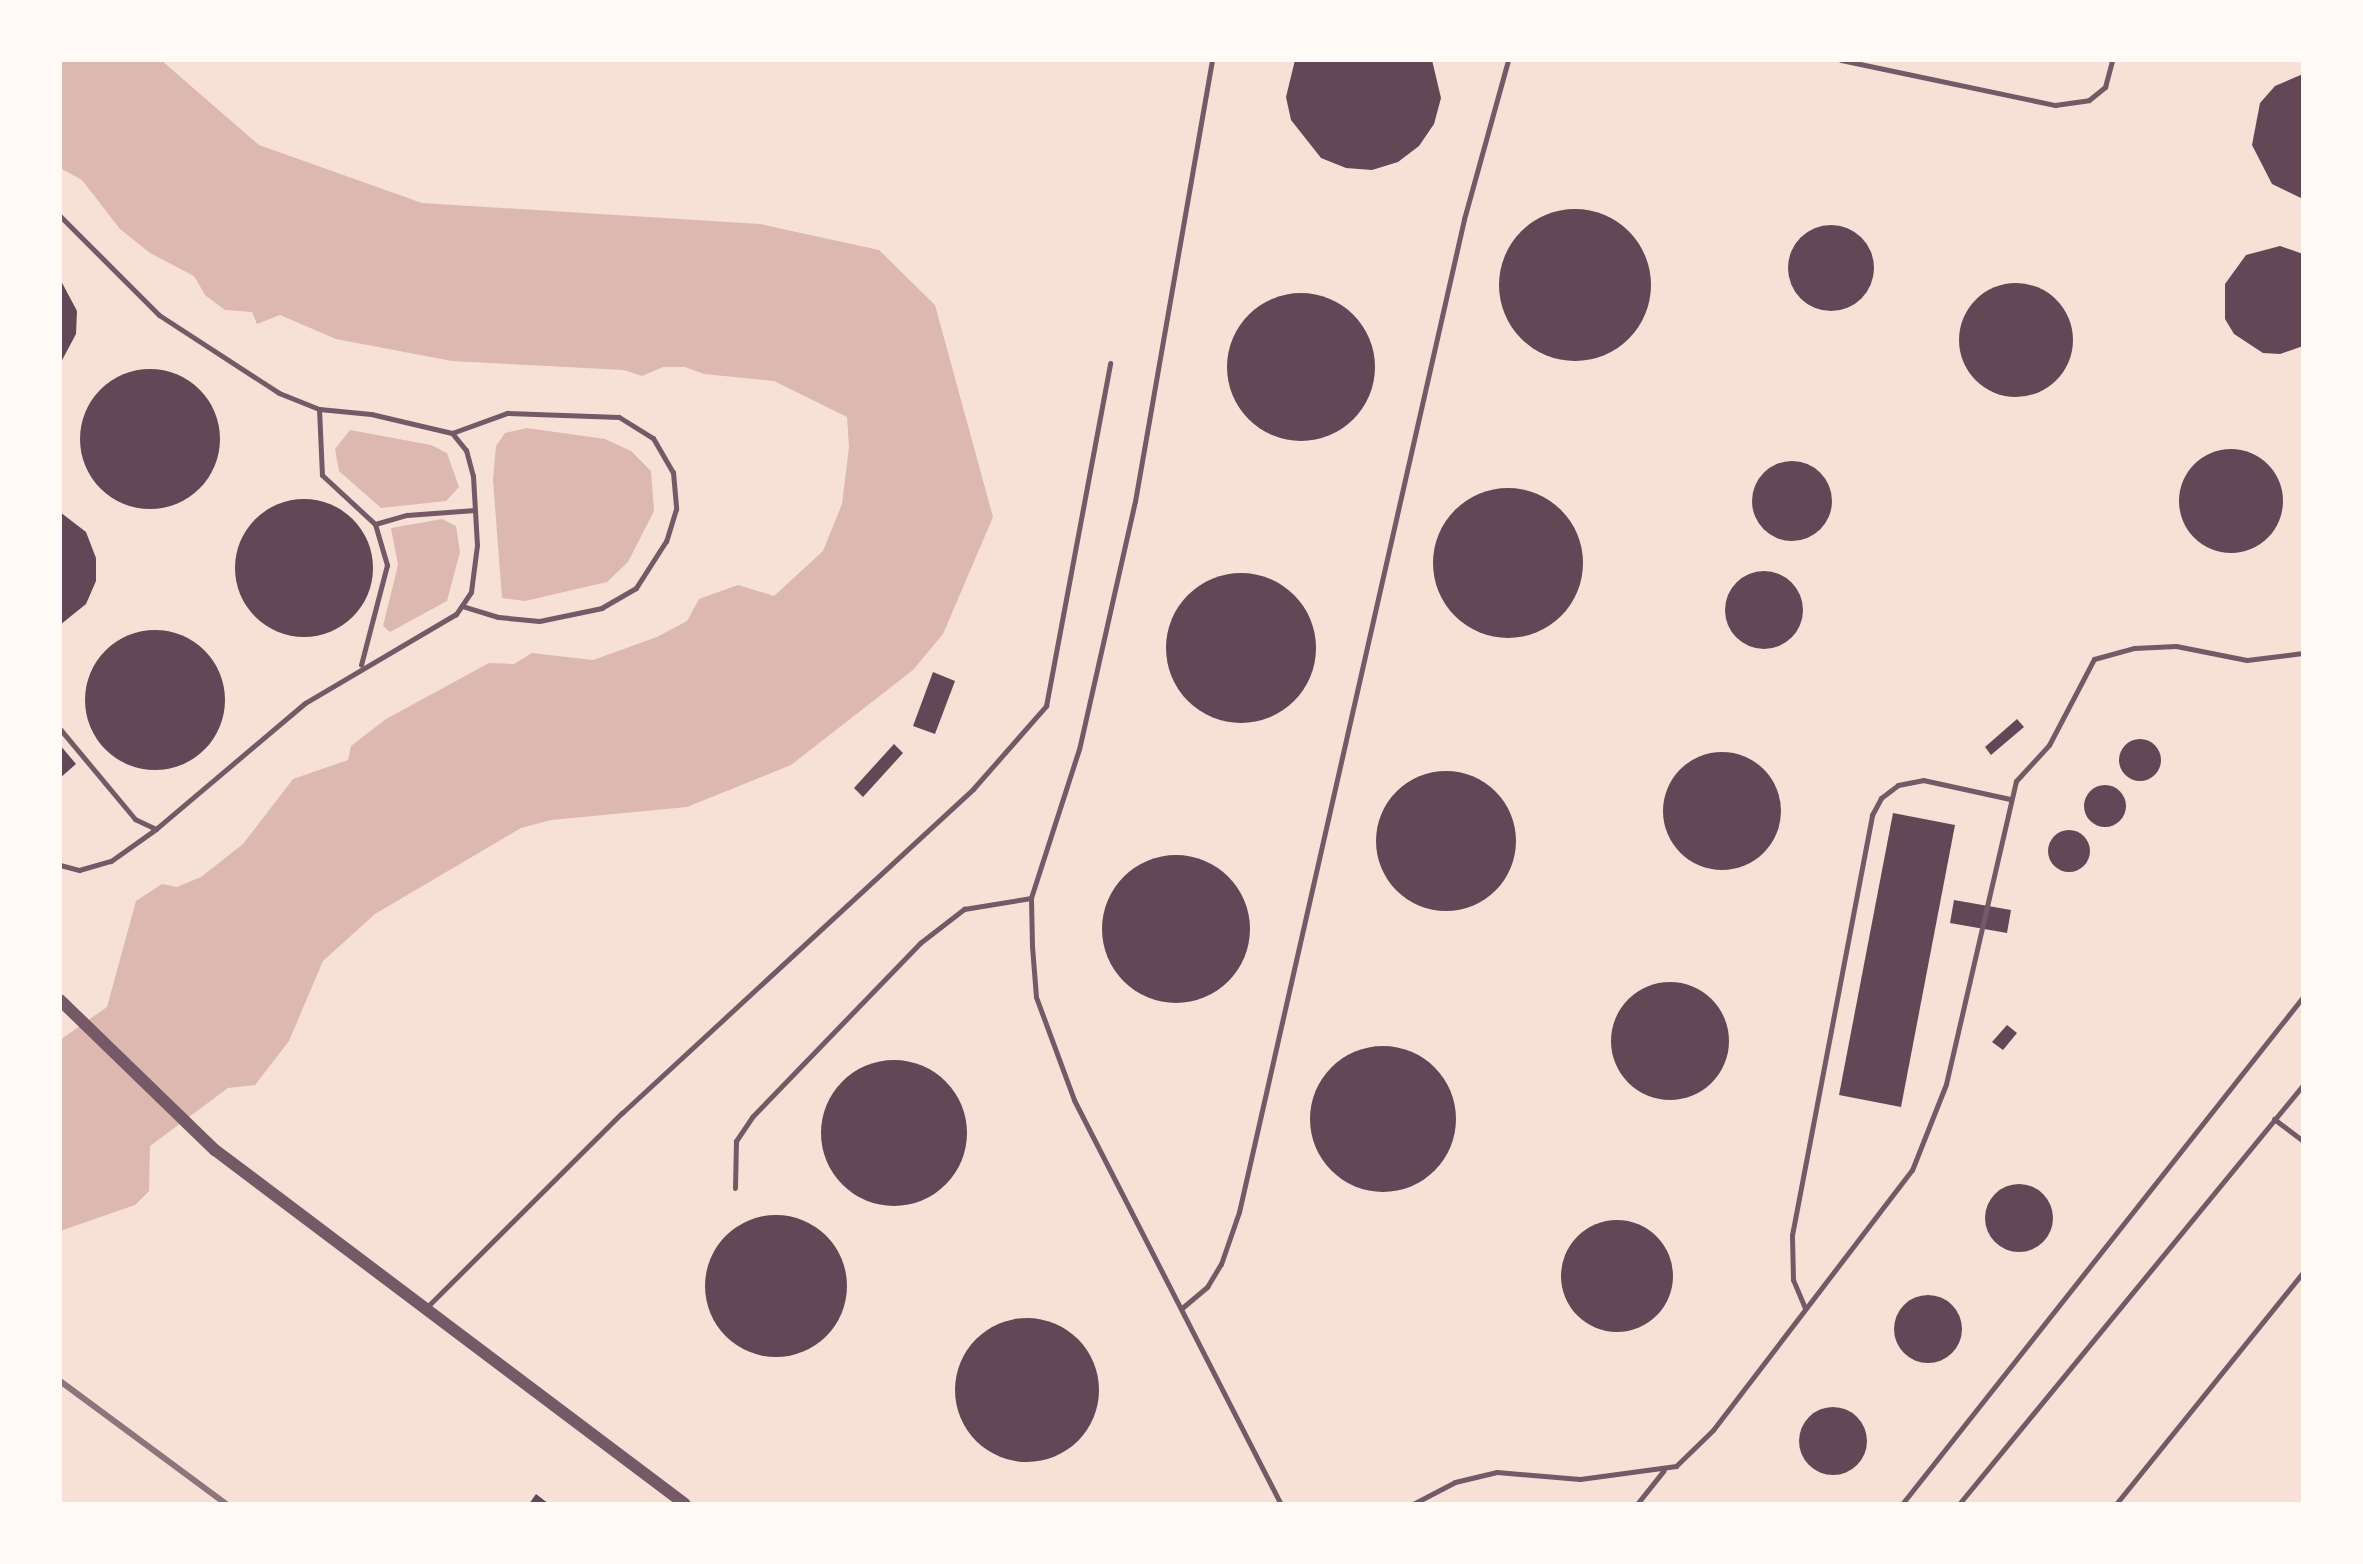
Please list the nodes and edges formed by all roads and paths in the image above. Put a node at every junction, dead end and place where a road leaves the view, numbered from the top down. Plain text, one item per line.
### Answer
1 (1212, 60) edge
2 (1508, 60) edge
3 (1841, 60) edge
4 (2112, 60) edge
5 (60, 216) edge
6 (1110, 363) dead end
7 (319, 409) junction
8 (452, 433) junction
9 (475, 510) junction
10 (375, 524) junction
11 (462, 606) junction
12 (2303, 653) edge
13 (361, 666) junction
14 (60, 729) edge
15 (2010, 799) junction
16 (156, 829) junction
17 (60, 865) edge
18 (1031, 898) junction
19 (2303, 997) edge
20 (60, 1000) edge
21 (2303, 1085) edge
22 (2274, 1119) junction
23 (2303, 1141) edge
24 (735, 1188) dead end
25 (2303, 1272) edge
26 (1182, 1308) junction
27 (425, 1309) junction
28 (1805, 1309) junction
29 (1664, 1470) junction
30 (685, 1504) edge
31 (1281, 1504) edge
32 (1413, 1504) edge
33 (1637, 1504) edge
34 (1902, 1504) edge
35 (1959, 1504) edge
36 (2116, 1504) edge

1 - 18 lane
2 - 26 lane
3 - 4 lane
5 - 7 lane
6 - 27 lane
7 - 8 lane
7 - 10 lane
8 - 9 lane
8 - 11 lane
9 - 10 lane
9 - 11 lane
10 - 13 lane
11 - 13 lane
12 - 15 lane
13 - 16 lane
14 - 16 lane
15 - 28 lane
15 - 28 lane
16 - 17 lane
18 - 24 lane
18 - 26 lane
19 - 34 lane
20 - 27 street
21 - 22 lane
22 - 23 lane
22 - 35 lane
25 - 36 lane
26 - 31 lane
27 - 30 street
28 - 29 lane
29 - 32 lane
29 - 33 lane

